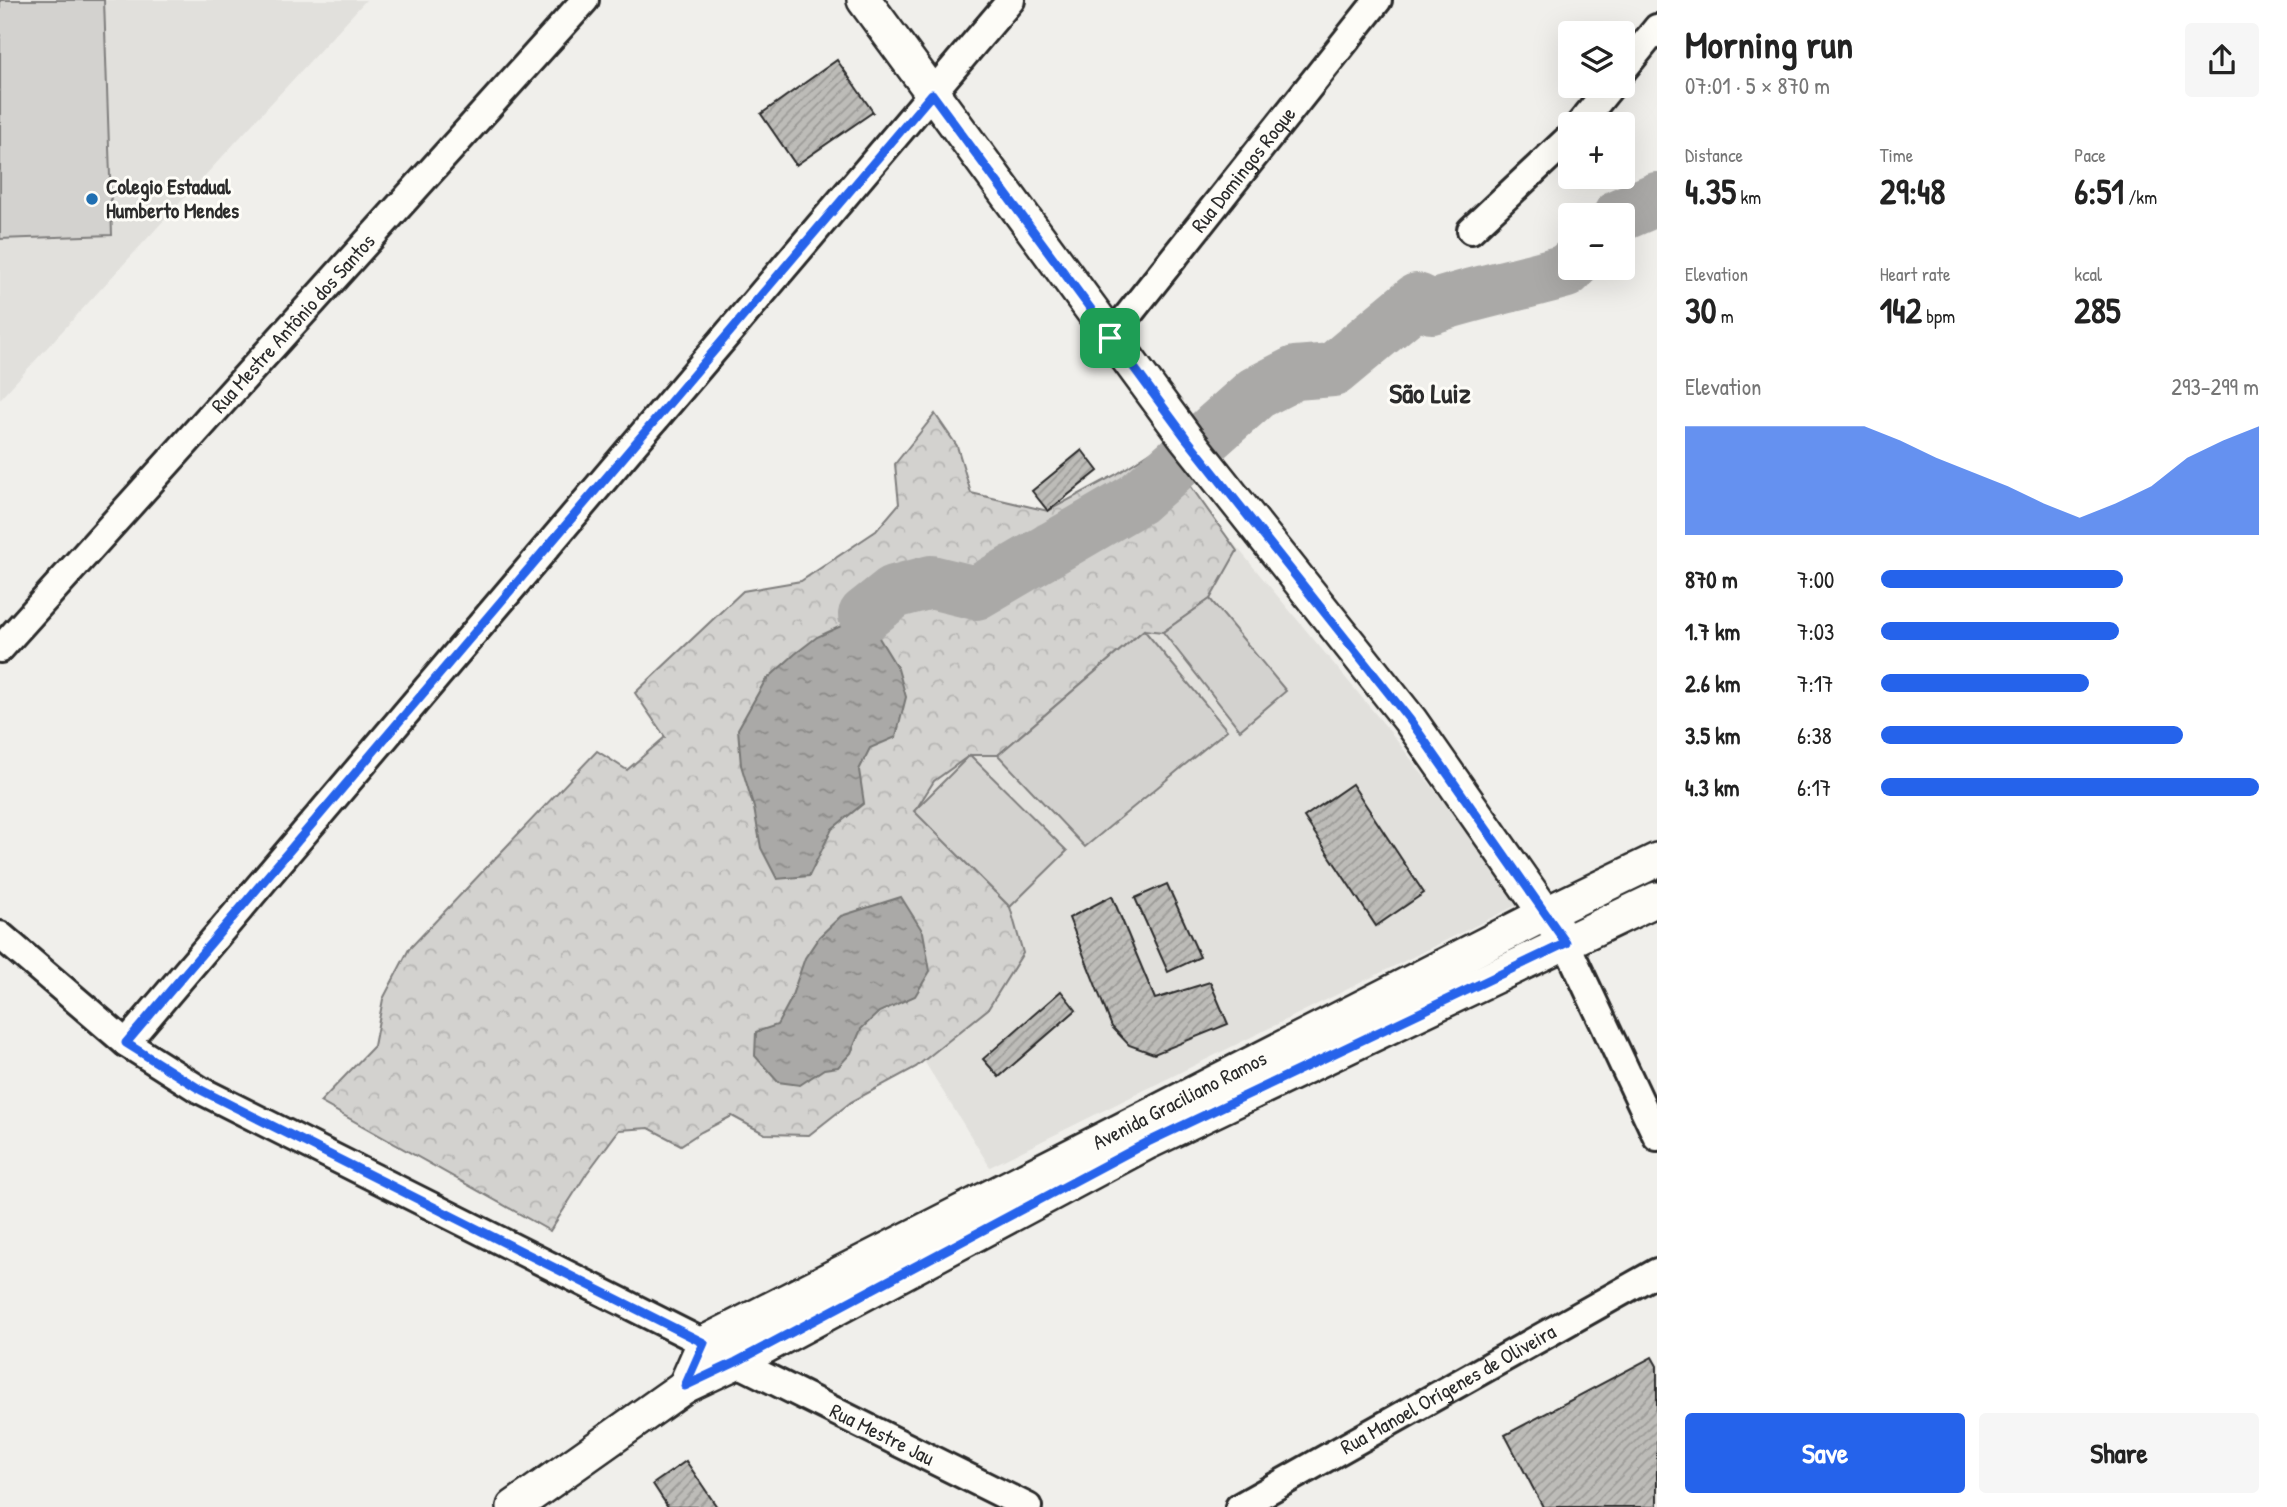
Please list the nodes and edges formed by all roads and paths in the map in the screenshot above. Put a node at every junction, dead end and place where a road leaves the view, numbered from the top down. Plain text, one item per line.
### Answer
1 (585, 0) edge
2 (864, 0) edge
3 (1011, 0) edge
4 (1378, 0) edge
5 (1657, 28) edge
6 (1635, 56) edge
7 (932, 94) junction
8 (1601, 98) edge
9 (1590, 112) edge
10 (1558, 148) edge
11 (1471, 230) dead end
12 (1110, 338) junction
13 (0, 649) edge
14 (1657, 860) edge
15 (1657, 899) edge
16 (1547, 913) junction
17 (0, 935) edge
18 (1566, 943) junction
19 (126, 1043) junction
20 (1657, 1137) edge
21 (1657, 1272) edge
22 (704, 1343) junction
23 (736, 1362) junction
24 (685, 1386) junction
25 (514, 1507) edge
26 (1028, 1507) edge
27 (1239, 1507) edge

1 - 13 street, Rua Mestre Antônio dos Santos
2 - 7 street
3 - 7 street
4 - 12 street, Rua Domingos Roque
5 - 6 street
7 - 12 street
7 - 19 street
8 - 9 street
10 - 11 street
12 - 16 street
14 - 16 street, Avenida Graciliano Ramos
15 - 18 street, Avenida Graciliano Ramos
16 - 18 street
16 - 22 street, Avenida Graciliano Ramos
17 - 19 street
18 - 20 street
18 - 23 street, Avenida Graciliano Ramos
19 - 22 street
21 - 27 street, Rua Manoel Orígenes de Oliveira
22 - 23 street
22 - 24 street
23 - 24 street, Avenida Graciliano Ramos
23 - 26 street, Rua Mestre Jau
24 - 25 street, Avenida Graciliano Ramos

